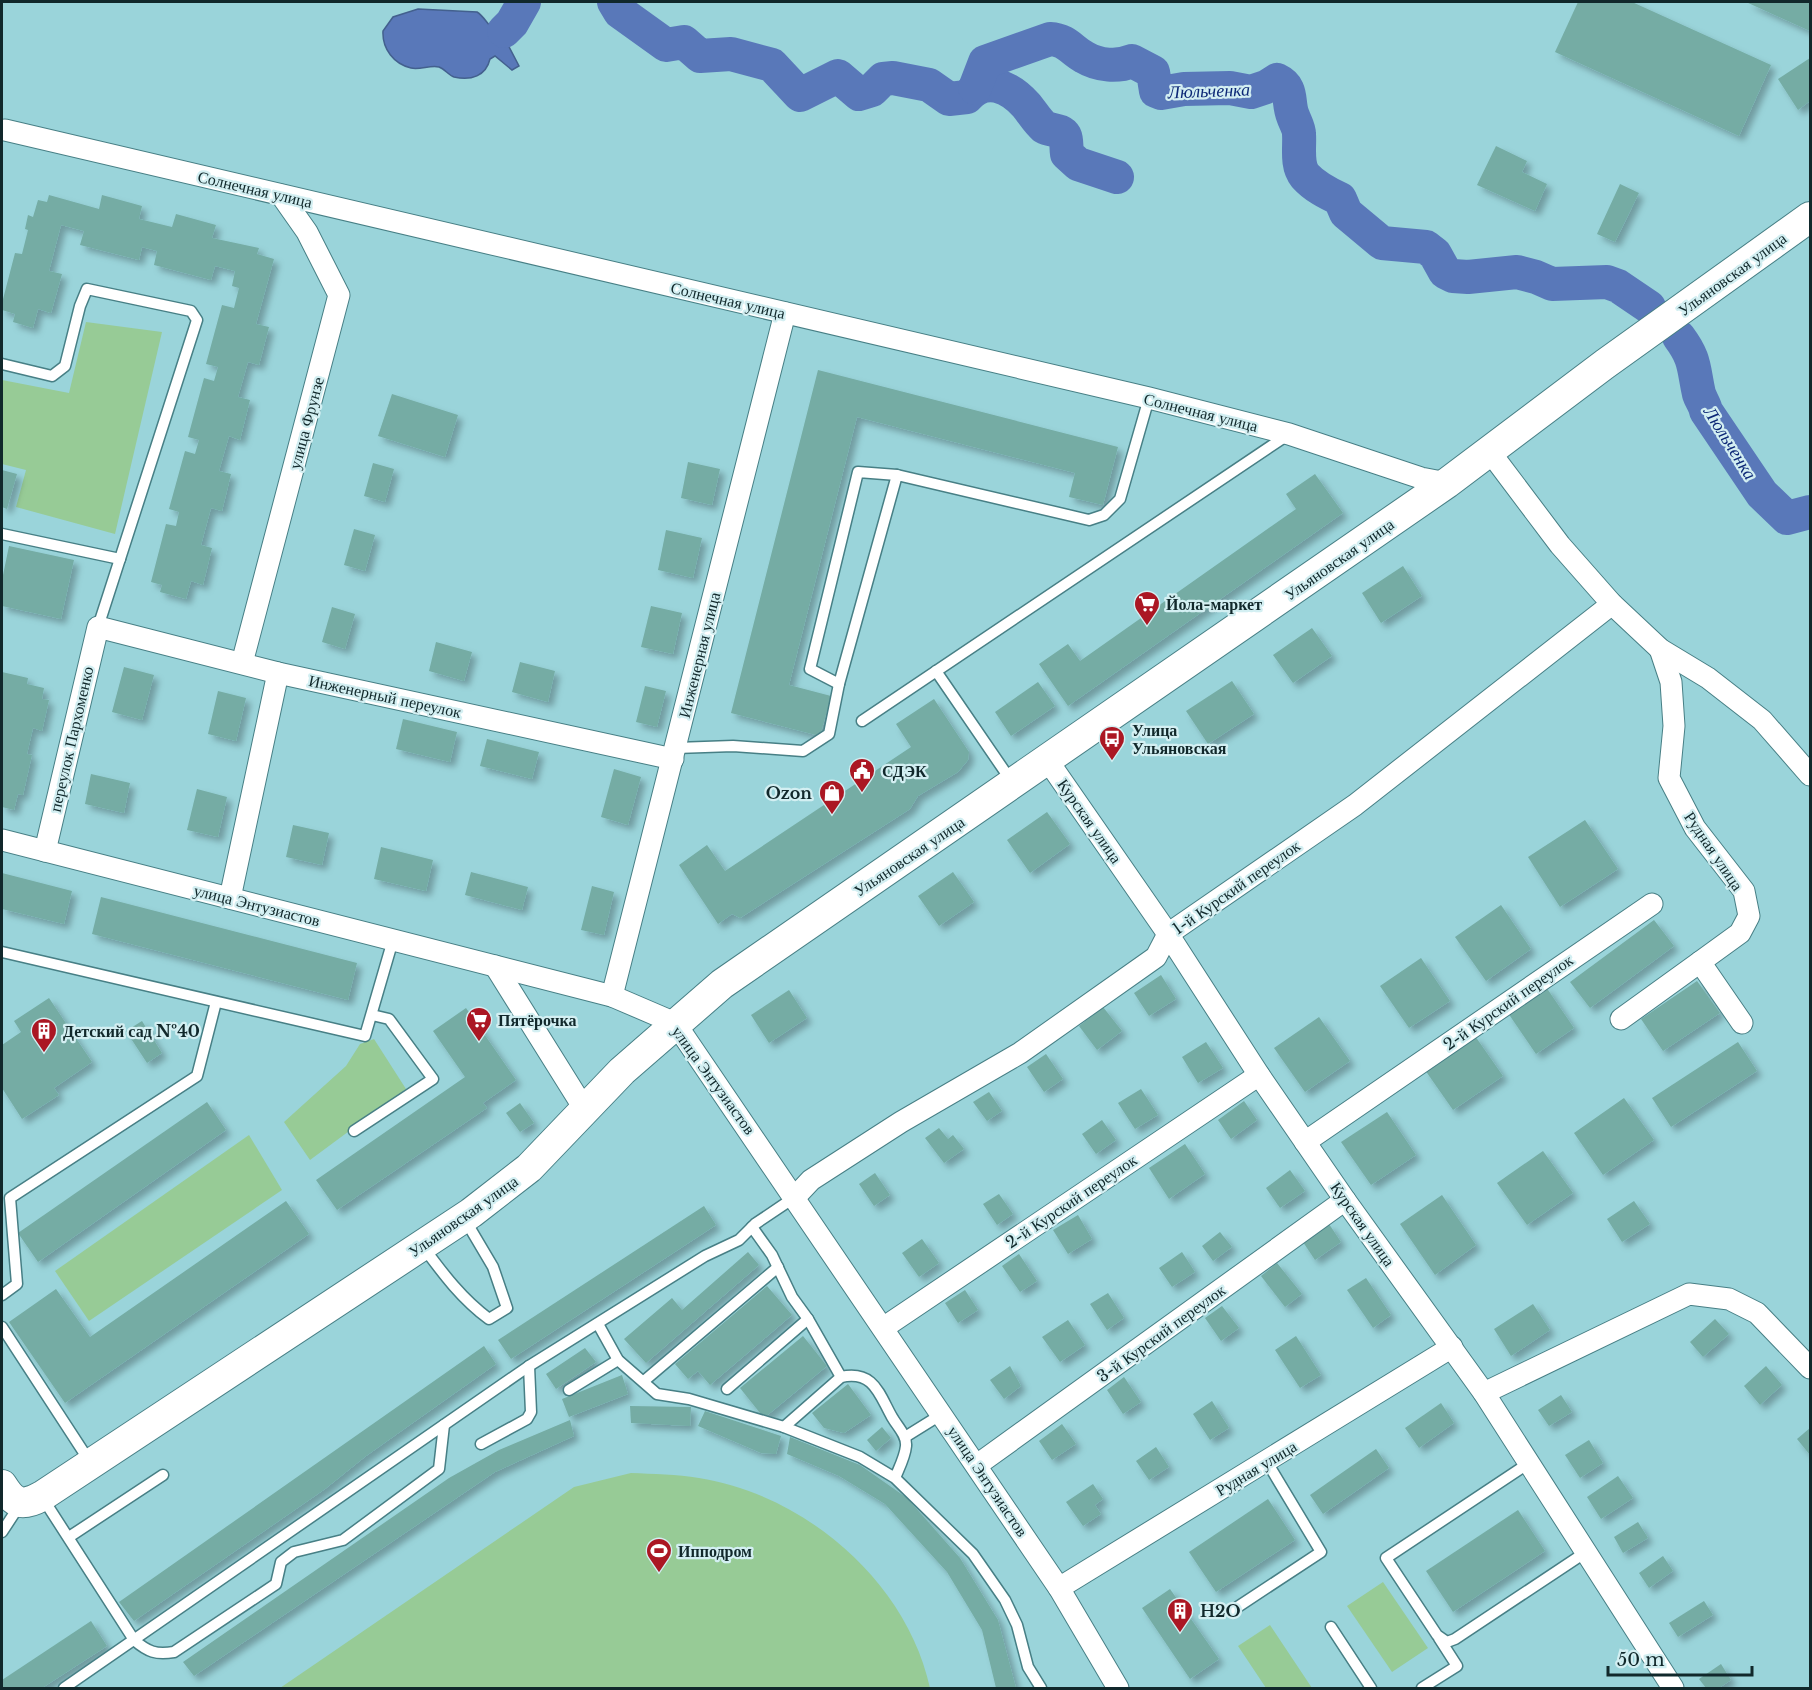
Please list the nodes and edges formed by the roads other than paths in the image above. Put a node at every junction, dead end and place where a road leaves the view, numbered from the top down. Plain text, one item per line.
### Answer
1 (3, 135) edge
2 (281, 195) junction
3 (1810, 217) edge
4 (785, 313) junction
5 (2, 364) edge
6 (1149, 398) junction
7 (1289, 434) junction
8 (1490, 452) junction
9 (897, 475) junction
10 (1447, 483) junction
11 (2, 534) edge
12 (120, 559) junction
13 (1612, 604) junction
14 (98, 627) junction
15 (1660, 649) junction
16 (242, 663) junction
17 (936, 671) junction
18 (278, 673) junction
19 (839, 684) junction
20 (862, 721) dead end
21 (674, 753) junction
22 (1048, 761) junction
23 (1810, 775) edge
24 (1014, 785) junction
25 (2, 840) edge
26 (45, 851) junction
27 (230, 898) junction
28 (1652, 904) dead end
29 (1168, 934) junction
30 (393, 940) junction
31 (2, 952) edge
32 (1700, 962) junction
33 (495, 966) junction
34 (612, 996) junction
35 (216, 1002) junction
36 (372, 1015) junction
37 (1621, 1020) dead end
38 (675, 1023) junction
39 (1742, 1023) dead end
40 (1259, 1075) junction
41 (585, 1110) junction
42 (354, 1131) dead end
43 (1305, 1142) junction
44 (795, 1197) junction
45 (1346, 1200) junction
46 (464, 1218) junction
47 (752, 1227) junction
48 (422, 1245) junction
49 (778, 1267) junction
50 (2, 1294) edge
51 (808, 1319) junction
52 (598, 1324) junction
53 (2, 1327) edge
54 (883, 1328) junction
55 (1452, 1347) junction
56 (618, 1360) junction
57 (530, 1366) junction
58 (1810, 1368) edge
59 (842, 1377) junction
60 (644, 1381) junction
61 (727, 1389) dead end
62 (569, 1390) dead end
63 (1484, 1393) junction
64 (942, 1414) junction
65 (444, 1425) junction
66 (784, 1427) junction
67 (905, 1437) junction
68 (481, 1444) dead end
69 (1267, 1462) junction
70 (1529, 1463) junction
71 (91, 1464) junction
72 (977, 1465) junction
73 (163, 1475) dead end
74 (895, 1478) junction
75 (12, 1509) edge
76 (69, 1537) junction
77 (1586, 1552) junction
78 (1059, 1587) junction
79 (1233, 1610) dead end
80 (1331, 1627) dead end
81 (1437, 1635) junction
82 (134, 1640) junction
83 (64, 1689) edge
84 (1041, 1689) edge
85 (1118, 1689) edge
86 (1371, 1689) edge
87 (1422, 1689) edge
88 (1673, 1689) edge

1 - 2 street, Солнечная улица
2 - 4 street, Солнечная улица
2 - 16 street, улица Фрунзе
3 - 8 main road, Ульяновская улица
4 - 6 street, Солнечная улица
4 - 21 street, Инженерная улица
5 - 12 lane
6 - 7 street, Солнечная улица
6 - 9 lane
7 - 10 street, Солнечная улица
7 - 17 lane
8 - 10 main road, Ульяновская улица
8 - 13 street
9 - 19 lane
9 - 19 lane
10 - 22 main road, Ульяновская улица
11 - 12 lane
12 - 14 lane
13 - 15 street
13 - 29 street, 1-й Курский переулок
14 - 16 street, Инженерный переулок
14 - 26 street, переулок Пархоменко
15 - 23 street
15 - 32 street, Рудная улица
16 - 18 street, Инженерный переулок
17 - 20 lane
17 - 24 lane
18 - 21 street, Инженерный переулок
18 - 27 street
19 - 21 lane
21 - 34 street, Инженерная улица
22 - 24 main road, Ульяновская улица
22 - 29 street, Курская улица
24 - 38 main road, Ульяновская улица
25 - 26 street, улица Энтузиастов
26 - 27 street, улица Энтузиастов
27 - 30 street, улица Энтузиастов
28 - 43 street, 2-й Курский переулок
29 - 40 street, Курская улица
29 - 44 street, 1-й Курский переулок
30 - 33 street, улица Энтузиастов
30 - 36 lane
31 - 35 lane
32 - 37 street, Рудная улица
32 - 39 street
33 - 34 street, улица Энтузиастов
33 - 41 street
34 - 38 street, улица Энтузиастов
35 - 36 lane
35 - 50 lane
36 - 42 lane
38 - 41 main road, Ульяновская улица
38 - 44 street, улица Энтузиастов
40 - 43 street, Курская улица
40 - 54 street, 2-й Курский переулок
41 - 46 main road, Ульяновская улица
43 - 45 street, Курская улица
44 - 47 lane
44 - 54 street, улица Энтузиастов
45 - 55 street, Курская улица
45 - 72 street, 3-й Курский переулок
46 - 48 main road, Ульяновская улица
46 - 48 lane
47 - 49 lane
47 - 52 lane
48 - 71 main road, Ульяновская улица
49 - 51 lane
49 - 60 lane
51 - 59 lane
51 - 61 lane
52 - 56 lane
52 - 57 lane
53 - 71 lane
54 - 64 street, улица Энтузиастов
55 - 63 street, Курская улица
55 - 69 street, Рудная улица
56 - 60 lane
56 - 62 lane
57 - 65 lane
57 - 68 lane
58 - 63 street
59 - 66 lane
59 - 67 lane
60 - 66 lane
63 - 70 street, Курская улица
64 - 67 lane
64 - 72 street, улица Энтузиастов
65 - 82 lane
65 - 82 lane
66 - 74 lane
67 - 74 lane
69 - 78 street, Рудная улица
69 - 79 lane
70 - 77 street, Курская улица
70 - 81 lane
71 - 75 main road, Ульяновская улица
72 - 78 street, улица Энтузиастов
73 - 76 lane
74 - 84 lane
75 - 76 lane
76 - 82 lane
77 - 81 lane
77 - 88 street, Курская улица
78 - 85 street, улица Энтузиастов
80 - 86 lane
81 - 87 lane
82 - 83 lane

